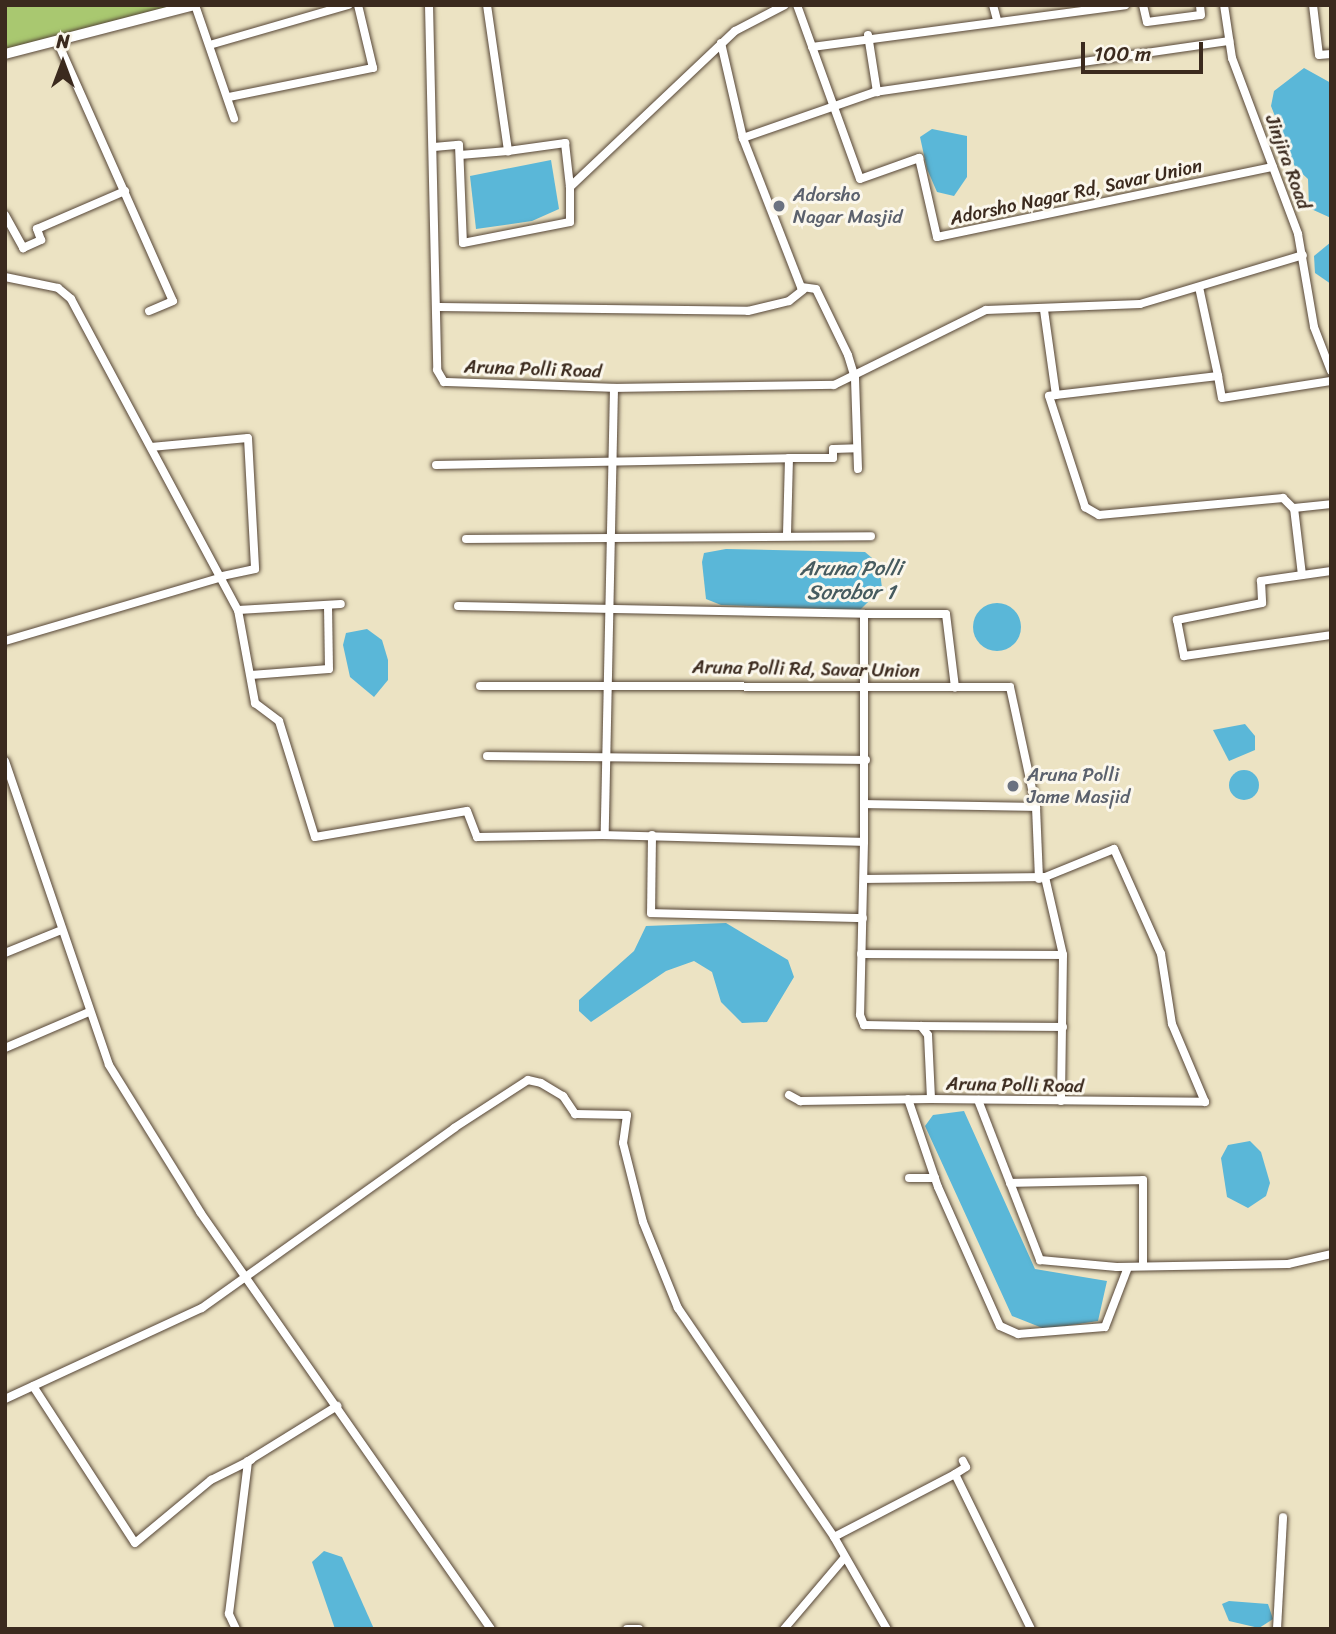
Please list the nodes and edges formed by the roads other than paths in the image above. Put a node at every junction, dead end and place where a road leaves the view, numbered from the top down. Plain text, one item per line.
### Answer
1 (195, 5) edge
2 (348, 5) edge
3 (358, 5) edge
4 (429, 5) edge
5 (487, 5) edge
6 (785, 5) edge
7 (797, 5) edge
8 (993, 5) edge
9 (1125, 5) edge
10 (1143, 5) edge
11 (1200, 5) edge
12 (1224, 5) edge
13 (1312, 5) edge
14 (997, 20) junction
15 (868, 36) junction
16 (1229, 41) junction
17 (58, 43) junction
18 (721, 43) junction
19 (214, 44) junction
20 (812, 47) junction
21 (5, 54) edge
22 (1331, 54) edge
23 (877, 92) junction
24 (229, 97) junction
25 (834, 106) junction
26 (234, 118) dead end
27 (744, 138) junction
28 (434, 147) junction
29 (508, 151) junction
30 (460, 155) junction
31 (1273, 167) junction
32 (570, 187) junction
33 (125, 191) junction
34 (5, 215) edge
35 (1303, 255) junction
36 (5, 277) edge
37 (1199, 286) junction
38 (803, 289) junction
39 (439, 307) junction
40 (1044, 310) junction
41 (149, 311) dead end
42 (1328, 358) edge
43 (1331, 371) edge
44 (1218, 376) junction
45 (855, 378) junction
46 (1331, 381) edge
47 (614, 388) junction
48 (1056, 395) junction
49 (151, 447) junction
50 (857, 448) junction
51 (611, 458) junction
52 (789, 458) junction
53 (436, 465) dead end
54 (858, 469) dead end
55 (1331, 504) edge
56 (1294, 509) junction
57 (612, 535) junction
58 (787, 535) junction
59 (871, 536) dead end
60 (466, 539) dead end
61 (1331, 571) edge
62 (1302, 575) junction
63 (223, 577) junction
64 (328, 604) junction
65 (341, 604) dead end
66 (457, 606) dead end
67 (610, 607) junction
68 (238, 610) junction
69 (864, 614) junction
70 (1331, 635) edge
71 (5, 641) edge
72 (251, 676) junction
73 (606, 683) junction
74 (480, 686) dead end
75 (866, 686) junction
76 (955, 687) junction
77 (486, 756) dead end
78 (606, 757) junction
79 (866, 760) junction
80 (5, 761) edge
81 (865, 804) junction
82 (1036, 807) junction
83 (605, 835) junction
84 (652, 835) junction
85 (864, 842) junction
86 (1042, 878) junction
87 (865, 879) junction
88 (863, 918) junction
89 (59, 931) junction
90 (5, 953) edge
91 (861, 954) junction
92 (1063, 955) junction
93 (89, 1012) junction
94 (921, 1026) junction
95 (1063, 1027) junction
96 (5, 1048) edge
97 (789, 1095) dead end
98 (908, 1099) junction
99 (931, 1099) junction
100 (978, 1100) junction
101 (1061, 1101) junction
102 (909, 1178) dead end
103 (935, 1178) junction
104 (1010, 1183) junction
105 (1331, 1254) edge
106 (1143, 1266) junction
107 (1128, 1267) junction
108 (248, 1276) junction
109 (33, 1386) junction
110 (5, 1399) edge
111 (337, 1406) junction
112 (251, 1460) junction
113 (964, 1461) dead end
114 (955, 1474) junction
115 (1283, 1517) dead end
116 (834, 1537) junction
117 (845, 1557) junction
118 (236, 1629) edge
119 (491, 1629) edge
120 (627, 1629) edge
121 (639, 1629) edge
122 (784, 1629) edge
123 (887, 1629) edge
124 (1031, 1629) edge
125 (1277, 1629) edge

1 - 17 main road
1 - 19 street
2 - 19 street
3 - 24 street
4 - 28 street, Aruna Polli Road
5 - 29 street
6 - 18 street
7 - 20 street, Adorsho Nagar Rd, Savar Union
8 - 14 street
9 - 14 street
10 - 11 street
12 - 16 street, Jinjira Road
13 - 22 street
14 - 15 street
15 - 20 street
15 - 23 street
16 - 23 street
16 - 31 street, Jinjira Road
17 - 21 main road
17 - 33 street
18 - 27 street
18 - 32 street
19 - 24 street
20 - 25 street, Adorsho Nagar Rd, Savar Union
23 - 25 street
24 - 26 street
25 - 27 street
25 - 31 street, Adorsho Nagar Rd, Savar Union
27 - 38 street
28 - 30 street
28 - 39 street, Aruna Polli Road
29 - 30 street
29 - 32 street
30 - 32 street
31 - 35 street, Jinjira Road
33 - 34 street
33 - 41 street
35 - 37 street
35 - 42 street, Jinjira Road
36 - 49 street
37 - 40 street
37 - 44 street
38 - 39 street
38 - 45 street
39 - 47 street, Aruna Polli Road
40 - 45 street
40 - 48 street
42 - 43 street, Jinjira Road
44 - 46 street
44 - 48 street
45 - 47 street
45 - 50 street
47 - 51 street, Aruna Polli Road
48 - 56 street
49 - 63 street
49 - 63 street
50 - 52 street
50 - 54 street
51 - 52 street
51 - 53 street
51 - 57 street, Aruna Polli Road
52 - 58 street
55 - 56 street
56 - 62 street
57 - 58 street
57 - 60 street
57 - 67 street, Aruna Polli Road
58 - 59 street
61 - 62 street
62 - 70 street
63 - 68 street
63 - 71 street
64 - 65 street
64 - 68 street
64 - 72 street
66 - 67 street
67 - 69 street
67 - 73 street, Aruna Polli Road
68 - 72 street
69 - 75 street
69 - 76 street
72 - 83 street
73 - 74 street, Aruna Polli Rd, Savar Union
73 - 75 street, Aruna Polli Rd, Savar Union
73 - 78 street, Aruna Polli Road
75 - 76 street, Aruna Polli Rd, Savar Union
75 - 79 street
76 - 82 street, Aruna Polli Rd, Savar Union
77 - 78 street
78 - 79 street
78 - 83 street, Aruna Polli Road
79 - 81 street
80 - 89 street
81 - 82 street
81 - 85 street
82 - 86 street
83 - 84 street
84 - 85 street
84 - 88 street
85 - 87 street
86 - 87 street
86 - 92 street
86 - 101 street, Aruna Polli Road
87 - 88 street
88 - 91 street
89 - 90 street
89 - 93 street
91 - 92 street
91 - 94 street
92 - 95 street
93 - 96 street
93 - 108 street
94 - 95 street
94 - 99 street, Aruna Polli Road
95 - 101 street
97 - 98 street
98 - 99 street
98 - 103 street
99 - 100 street, Aruna Polli Road
100 - 101 street, Aruna Polli Road
100 - 104 street
102 - 103 street
103 - 107 street
104 - 106 street
104 - 107 street
105 - 106 street
106 - 107 street
108 - 109 street
108 - 111 street
108 - 116 street
109 - 110 street
109 - 112 street
111 - 112 street
111 - 119 street
112 - 118 street
113 - 114 street
114 - 116 street
114 - 124 street
115 - 125 street
116 - 117 street
117 - 122 street
117 - 123 street
120 - 121 street

